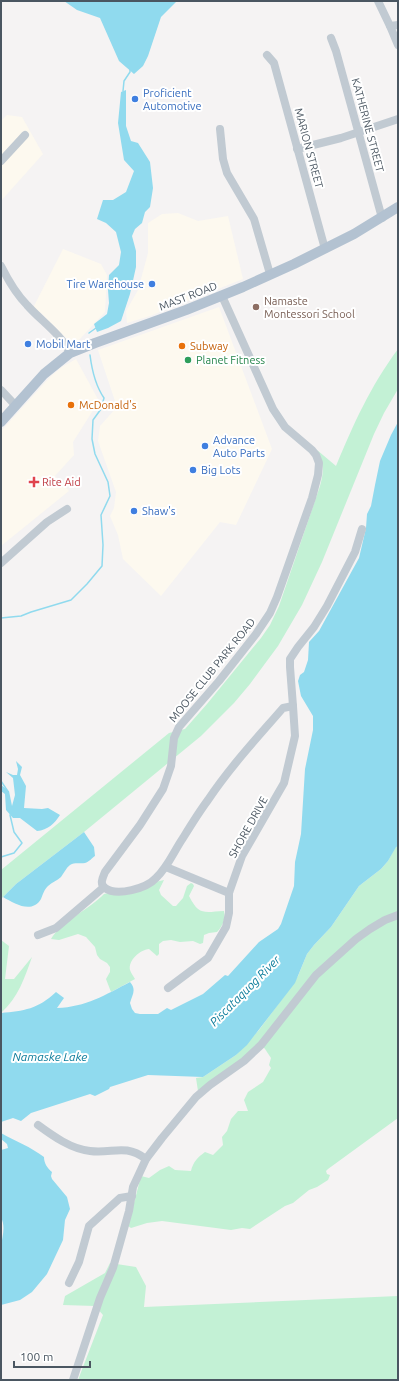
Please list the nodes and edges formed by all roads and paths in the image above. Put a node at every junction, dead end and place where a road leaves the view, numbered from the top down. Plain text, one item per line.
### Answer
1 (378, 1) edge
2 (394, 26) edge
3 (331, 38) dead end
4 (398, 45) edge
5 (267, 55) dead end
6 (398, 119) edge
7 (220, 129) dead end
8 (358, 132) junction
9 (25, 135) dead end
10 (297, 149) junction
11 (1, 160) edge
12 (398, 207) edge
13 (382, 218) junction
14 (325, 249) junction
15 (1, 266) edge
16 (270, 274) junction
17 (222, 296) junction
18 (70, 353) junction
19 (1, 390) edge
20 (16, 406) junction
21 (1, 422) edge
22 (67, 509) dead end
23 (362, 529) dead end
24 (1, 563) edge
25 (293, 706) junction
26 (166, 867) junction
27 (104, 887) junction
28 (229, 893) junction
29 (398, 915) edge
30 (38, 934) dead end
31 (168, 988) dead end
32 (38, 1125) dead end
33 (146, 1159) junction
34 (132, 1196) junction
35 (69, 1283) dead end
36 (73, 1380) edge

1 - 2 street
2 - 4 street
3 - 8 street, KATHERINE STREET
5 - 10 street, MARION STREET
6 - 8 street
7 - 16 street
8 - 10 street
8 - 13 street, KATHERINE STREET
9 - 11 street
10 - 14 street, MARION STREET
12 - 13 main road, MAST ROAD
13 - 14 main road, MAST ROAD
14 - 16 main road, MAST ROAD
15 - 18 street
16 - 17 main road, MAST ROAD
17 - 18 main road, MAST ROAD
17 - 27 street, MOOSE CLUB PARK ROAD
18 - 20 main road, MAST ROAD
19 - 20 street
20 - 21 main road, MAST ROAD
22 - 24 street
23 - 25 street
25 - 26 street
25 - 28 street, SHORE DRIVE
26 - 27 street
26 - 28 street
27 - 30 street
28 - 31 street, SHORE DRIVE
29 - 33 street
32 - 33 street
33 - 34 street
34 - 35 street
34 - 36 street

